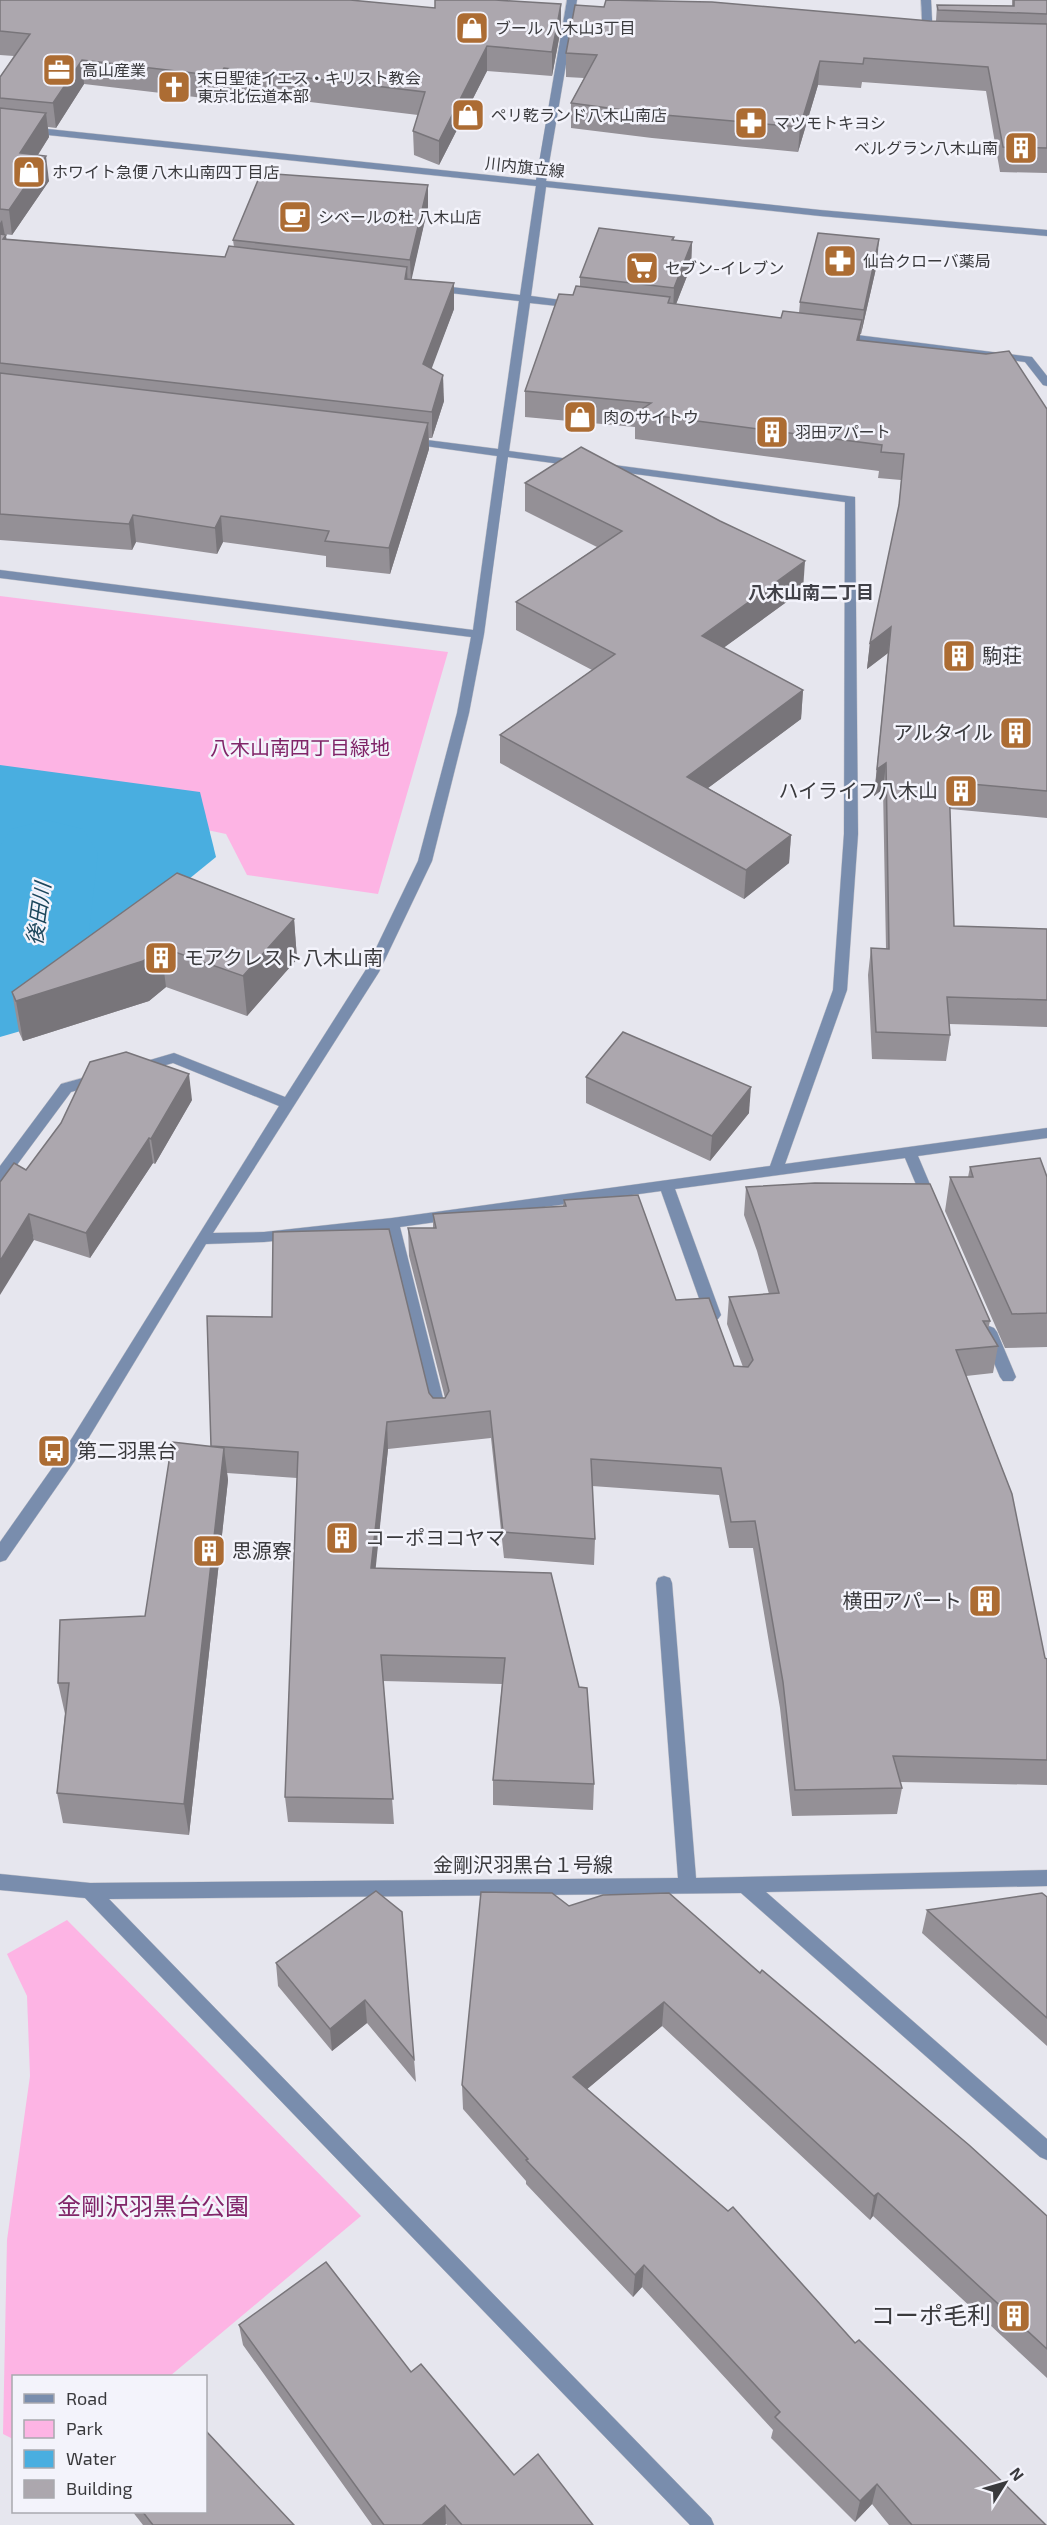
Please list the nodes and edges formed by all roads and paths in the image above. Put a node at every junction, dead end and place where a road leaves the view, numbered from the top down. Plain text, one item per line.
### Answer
1 (926, 0) edge
2 (568, 5) edge
3 (583, 9) edge
4 (916, 38) edge
5 (928, 39) junction
6 (940, 39) edge
7 (0, 127) edge
8 (541, 183) junction
9 (1047, 233) edge
10 (417, 286) edge
11 (524, 298) junction
12 (583, 305) edge
13 (829, 335) edge
14 (1047, 383) edge
15 (397, 440) edge
16 (502, 452) junction
17 (0, 574) edge
18 (478, 634) junction
19 (287, 1104) junction
20 (1047, 1133) edge
21 (909, 1151) junction
22 (776, 1168) junction
23 (0, 1178) edge
24 (666, 1186) junction
25 (937, 1216) edge
26 (392, 1223) junction
27 (202, 1239) junction
28 (984, 1323) edge
29 (719, 1332) edge
30 (1008, 1377) dead end
31 (440, 1419) edge
32 (0, 1555) edge
33 (664, 1583) dead end
34 (1047, 1878) edge
35 (0, 1882) edge
36 (745, 1885) junction
37 (688, 1886) junction
38 (90, 1891) junction
39 (1047, 2151) edge
40 (704, 2525) edge

1 - 5 street
2 - 3 street
2 - 8 street
4 - 5 street
5 - 6 street
7 - 8 street, 川内旗立線
8 - 9 street, 川内旗立線
8 - 11 street
10 - 11 street
11 - 12 street
11 - 16 street
13 - 14 street
15 - 16 street
16 - 18 street
16 - 22 street
17 - 18 street
18 - 19 street
19 - 23 street
19 - 27 street
20 - 21 street
21 - 22 street
21 - 25 street
22 - 24 street
24 - 26 street
24 - 29 street
26 - 27 street
26 - 31 street
27 - 32 street
28 - 30 street
33 - 37 street
34 - 36 street, 金剛沢羽黒台１号線
35 - 38 street, 金剛沢羽黒台１号線
36 - 37 street, 金剛沢羽黒台１号線
36 - 39 street
37 - 38 street, 金剛沢羽黒台１号線
38 - 40 street

